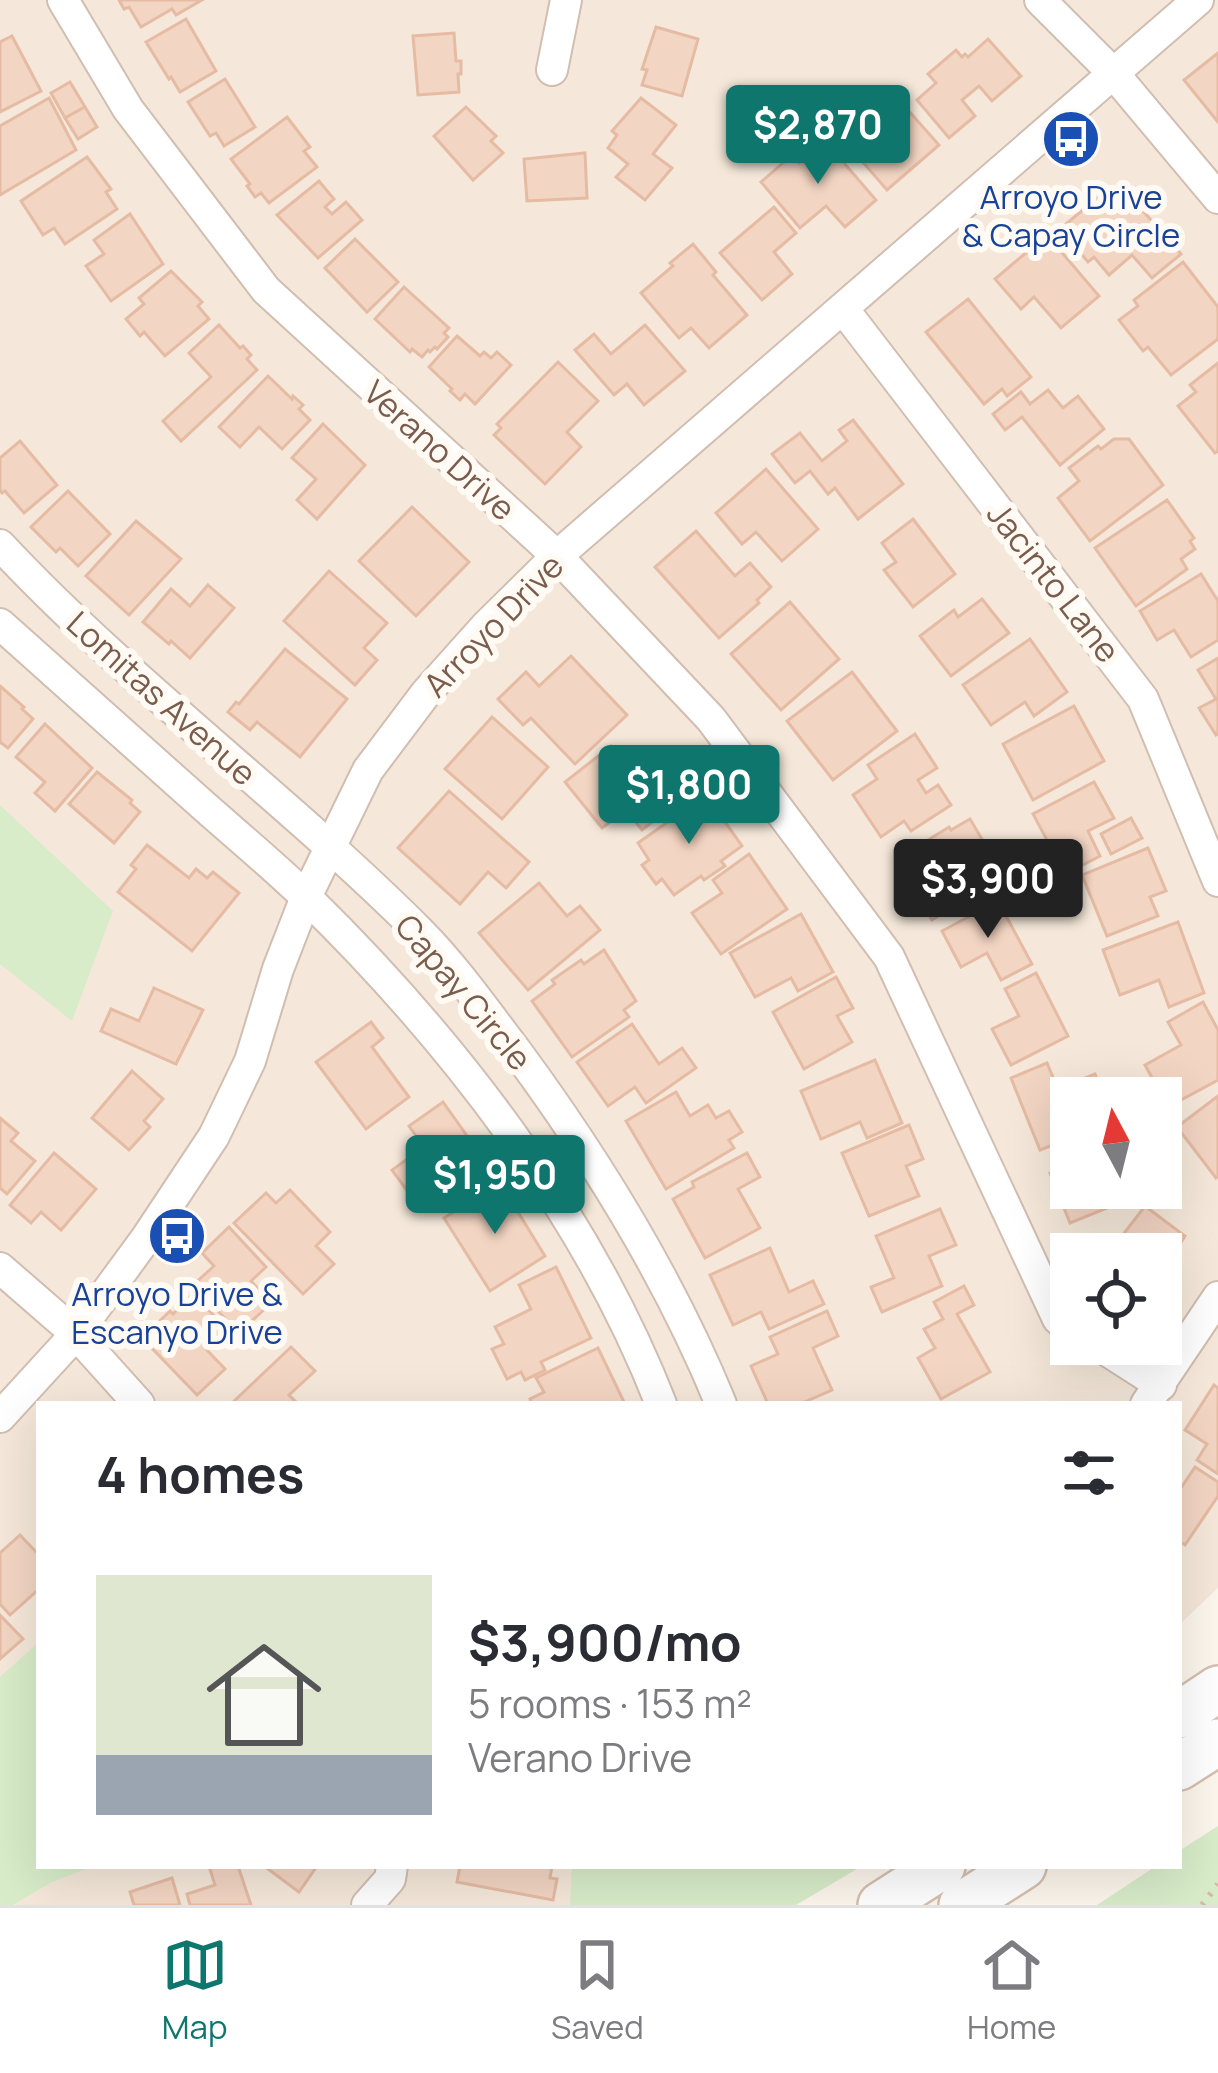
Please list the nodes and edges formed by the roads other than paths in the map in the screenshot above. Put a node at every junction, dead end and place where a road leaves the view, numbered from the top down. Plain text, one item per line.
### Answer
1 (63, 0) edge
2 (566, 0) edge
3 (1040, 0) edge
4 (1198, 0) edge
5 (553, 70) dead end
6 (1114, 74) junction
7 (1218, 198) edge
8 (844, 310) junction
9 (0, 545) edge
10 (557, 556) junction
11 (0, 624) edge
12 (329, 847) junction
13 (1218, 881) edge
14 (306, 897) junction
15 (0, 1268) edge
16 (1218, 1297) edge
17 (1050, 1302) edge
18 (76, 1334) junction
19 (1121, 1365) edge
20 (1154, 1394) edge
21 (136, 1401) edge
22 (660, 1401) edge
23 (720, 1401) edge
24 (0, 1417) edge
25 (1218, 1689) edge
26 (1182, 1712) edge
27 (1218, 1742) edge
28 (1182, 1765) edge
29 (392, 1869) edge
30 (937, 1869) edge
31 (1018, 1869) edge
32 (367, 1905) edge
33 (881, 1905) edge
34 (962, 1905) edge

1 - 10 street, Verano Drive
2 - 5 street
3 - 6 street
4 - 6 street, Arroyo Drive
6 - 7 street
6 - 8 street, Arroyo Drive
8 - 10 street, Arroyo Drive
8 - 13 street, Jacinto Lane
9 - 12 street, Lomitas Avenue
10 - 12 street, Arroyo Drive
10 - 17 street, Verano Drive
11 - 14 street, Lomitas Avenue
12 - 14 street, Arroyo Drive
12 - 23 street, Capay Circle
14 - 18 street, Arroyo Drive
14 - 22 street, Capay Circle
15 - 18 street
16 - 20 street
18 - 21 street
18 - 24 street, Arroyo Drive
19 - 20 street
25 - 26 main road
27 - 28 main road
29 - 32 street
30 - 33 main road
31 - 34 main road

